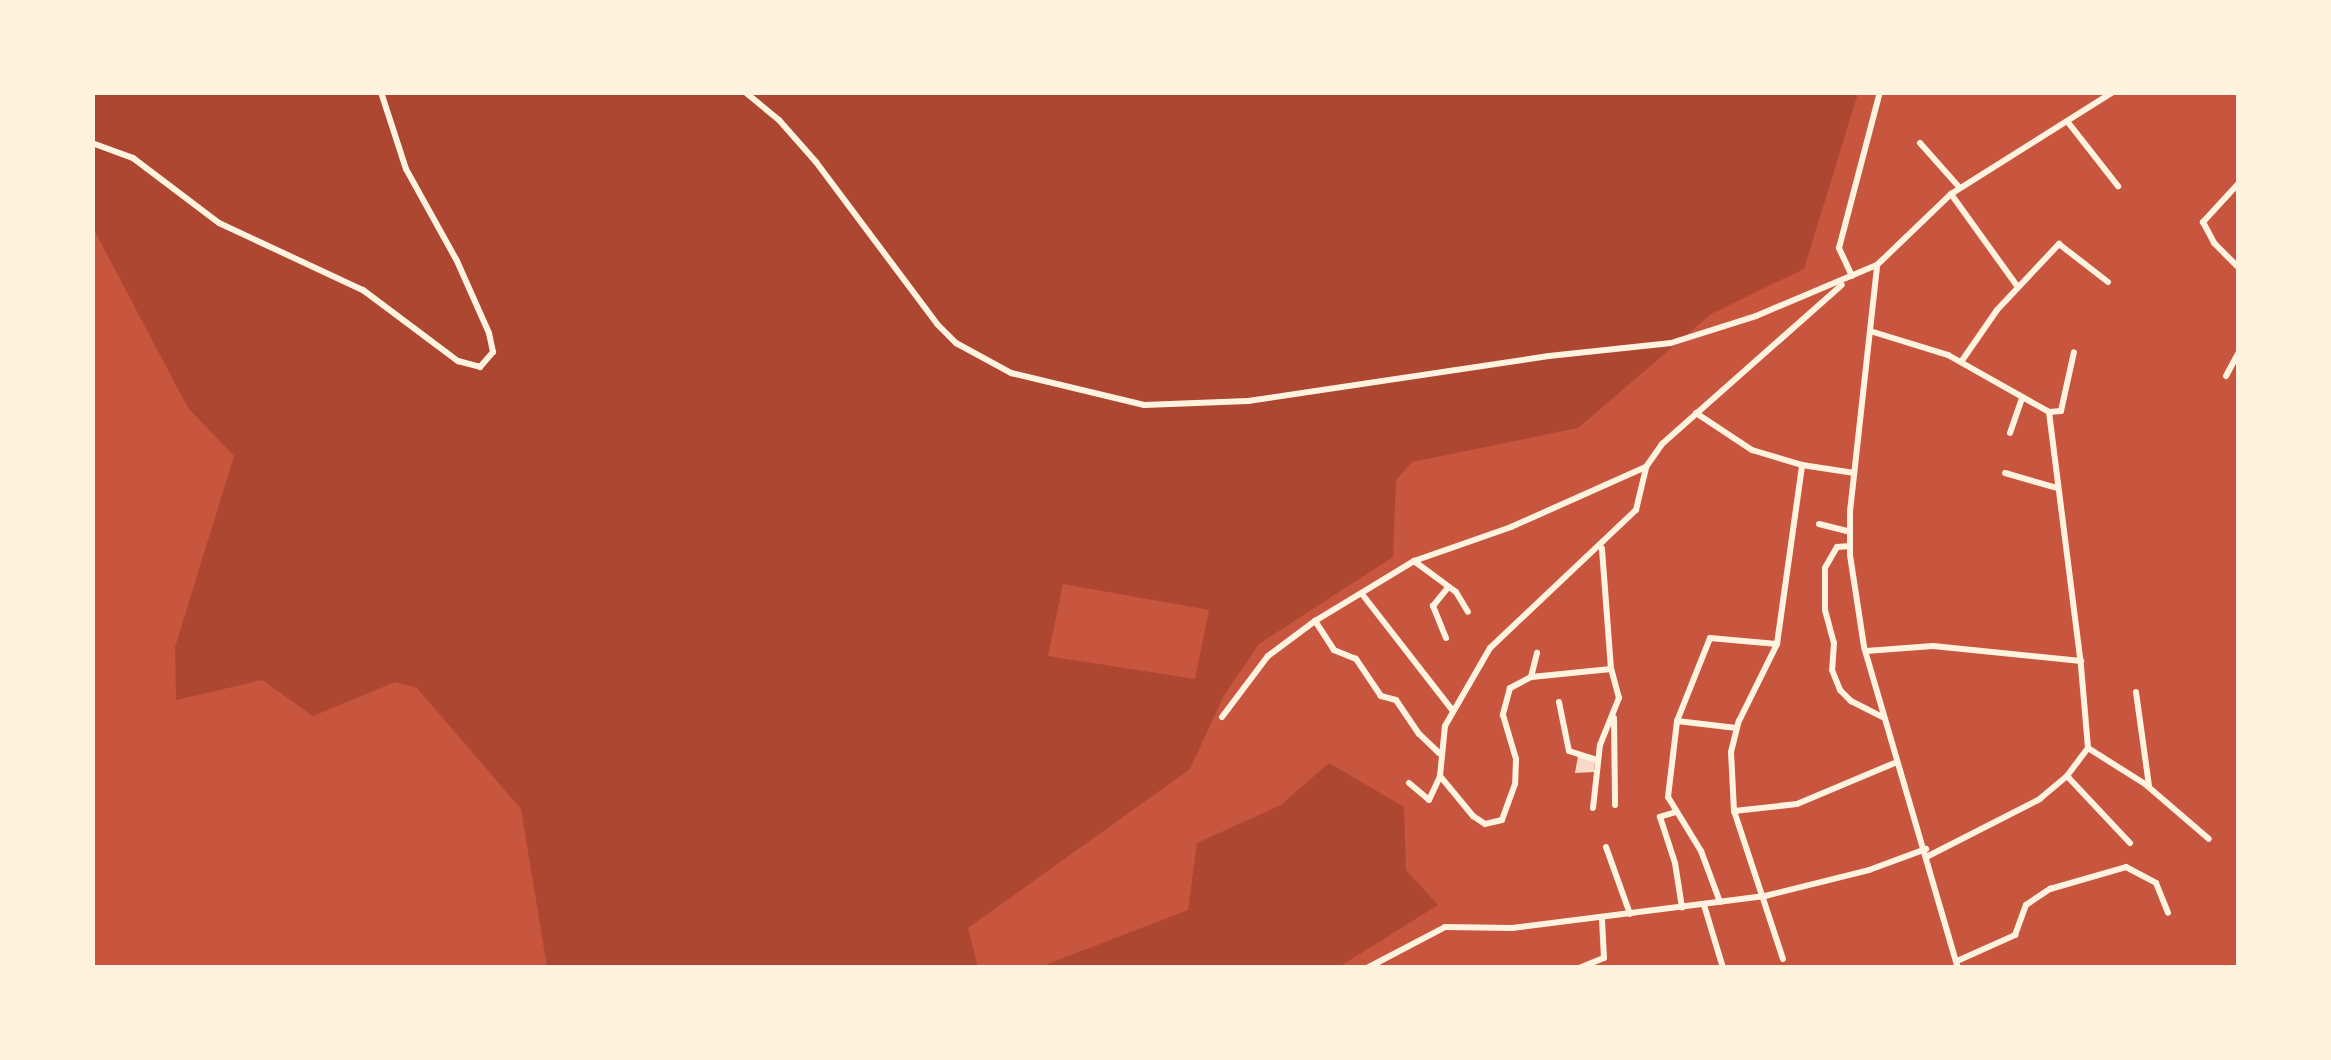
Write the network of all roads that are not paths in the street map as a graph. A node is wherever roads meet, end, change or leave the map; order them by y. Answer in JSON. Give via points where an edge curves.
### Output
{"nodes":[{"id":1,"x":381,"y":92,"type":"edge"},
{"id":2,"x":745,"y":92,"type":"edge"},
{"id":3,"x":1880,"y":92,"type":"edge"},
{"id":4,"x":2113,"y":92,"type":"edge"},
{"id":5,"x":2068,"y":121,"type":"junction"},
{"id":6,"x":92,"y":143,"type":"edge"},
{"id":7,"x":1920,"y":143,"type":"dead end"},
{"id":8,"x":2238,"y":184,"type":"edge"},
{"id":9,"x":2118,"y":186,"type":"dead end"},
{"id":10,"x":1960,"y":188,"type":"junction"},
{"id":11,"x":1951,"y":194,"type":"junction"},
{"id":12,"x":1877,"y":265,"type":"junction"},
{"id":13,"x":2238,"y":266,"type":"edge"},
{"id":14,"x":1849,"y":278,"type":"junction"},
{"id":15,"x":2108,"y":282,"type":"dead end"},
{"id":16,"x":2016,"y":286,"type":"junction"},
{"id":17,"x":1870,"y":331,"type":"junction"},
{"id":18,"x":2074,"y":352,"type":"dead end"},
{"id":19,"x":2238,"y":353,"type":"edge"},
{"id":20,"x":1961,"y":362,"type":"junction"},
{"id":21,"x":2226,"y":376,"type":"dead end"},
{"id":22,"x":2022,"y":398,"type":"junction"},
{"id":23,"x":2048,"y":412,"type":"junction"},
{"id":24,"x":1696,"y":413,"type":"junction"},
{"id":25,"x":2010,"y":433,"type":"dead end"},
{"id":26,"x":1802,"y":465,"type":"junction"},
{"id":27,"x":1646,"y":466,"type":"junction"},
{"id":28,"x":1854,"y":474,"type":"junction"},
{"id":29,"x":2006,"y":474,"type":"dead end"},
{"id":30,"x":2057,"y":488,"type":"junction"},
{"id":31,"x":1819,"y":524,"type":"dead end"},
{"id":32,"x":1850,"y":532,"type":"junction"},
{"id":33,"x":1602,"y":546,"type":"junction"},
{"id":34,"x":1850,"y":546,"type":"junction"},
{"id":35,"x":1414,"y":562,"type":"junction"},
{"id":36,"x":1447,"y":589,"type":"junction"},
{"id":37,"x":1362,"y":594,"type":"junction"},
{"id":38,"x":1468,"y":612,"type":"dead end"},
{"id":39,"x":1315,"y":620,"type":"junction"},
{"id":40,"x":1446,"y":638,"type":"dead end"},
{"id":41,"x":1777,"y":644,"type":"junction"},
{"id":42,"x":1866,"y":651,"type":"junction"},
{"id":43,"x":1536,"y":653,"type":"dead end"},
{"id":44,"x":2081,"y":661,"type":"junction"},
{"id":45,"x":1611,"y":669,"type":"junction"},
{"id":46,"x":1531,"y":677,"type":"junction"},
{"id":47,"x":2136,"y":692,"type":"dead end"},
{"id":48,"x":1560,"y":702,"type":"dead end"},
{"id":49,"x":1453,"y":711,"type":"junction"},
{"id":50,"x":1614,"y":712,"type":"junction"},
{"id":51,"x":1883,"y":717,"type":"junction"},
{"id":52,"x":1222,"y":718,"type":"dead end"},
{"id":53,"x":1676,"y":721,"type":"junction"},
{"id":54,"x":1736,"y":728,"type":"junction"},
{"id":55,"x":2088,"y":748,"type":"junction"},
{"id":56,"x":1440,"y":754,"type":"junction"},
{"id":57,"x":1597,"y":760,"type":"junction"},
{"id":58,"x":1897,"y":762,"type":"junction"},
{"id":59,"x":1440,"y":776,"type":"junction"},
{"id":60,"x":2066,"y":776,"type":"junction"},
{"id":61,"x":1409,"y":783,"type":"dead end"},
{"id":62,"x":2149,"y":787,"type":"junction"},
{"id":63,"x":1615,"y":805,"type":"dead end"},
{"id":64,"x":1593,"y":808,"type":"dead end"},
{"id":65,"x":1734,"y":811,"type":"junction"},
{"id":66,"x":1676,"y":812,"type":"junction"},
{"id":67,"x":2209,"y":839,"type":"dead end"},
{"id":68,"x":2130,"y":843,"type":"dead end"},
{"id":69,"x":1606,"y":847,"type":"dead end"},
{"id":70,"x":1927,"y":852,"type":"junction"},
{"id":71,"x":1765,"y":896,"type":"junction"},
{"id":72,"x":1720,"y":902,"type":"junction"},
{"id":73,"x":1704,"y":904,"type":"junction"},
{"id":74,"x":1682,"y":907,"type":"junction"},
{"id":75,"x":1630,"y":914,"type":"junction"},
{"id":76,"x":2168,"y":914,"type":"dead end"},
{"id":77,"x":1602,"y":919,"type":"junction"},
{"id":78,"x":1783,"y":959,"type":"dead end"},
{"id":79,"x":1957,"y":964,"type":"edge"},
{"id":80,"x":1368,"y":968,"type":"edge"},
{"id":81,"x":1579,"y":968,"type":"edge"},
{"id":82,"x":1723,"y":968,"type":"edge"}],
"edges":[{"from":1,"to":6,"type":"street","via":[[406,169],[489,333],[493,352],[480,368],[458,361],[362,290],[219,223],[132,158]]},
{"from":2,"to":14,"type":"street","via":[[816,162],[956,343],[1011,373],[1113,400],[1248,401],[1671,343]]},
{"from":3,"to":14,"type":"street","via":[[1840,248]]},
{"from":4,"to":5,"type":"street"},
{"from":5,"to":9,"type":"street"},
{"from":5,"to":10,"type":"street"},
{"from":7,"to":10,"type":"street"},
{"from":8,"to":13,"type":"street","via":[[2203,222]]},
{"from":10,"to":11,"type":"street"},
{"from":11,"to":12,"type":"street"},
{"from":11,"to":16,"type":"street"},
{"from":12,"to":14,"type":"street"},
{"from":12,"to":17,"type":"street"},
{"from":14,"to":24,"type":"street"},
{"from":15,"to":16,"type":"street","via":[[2059,244]]},
{"from":16,"to":20,"type":"street"},
{"from":17,"to":20,"type":"street"},
{"from":17,"to":28,"type":"street"},
{"from":18,"to":23,"type":"street","via":[[2061,412]]},
{"from":19,"to":21,"type":"street"},
{"from":20,"to":22,"type":"street"},
{"from":22,"to":23,"type":"street"},
{"from":22,"to":25,"type":"street"},
{"from":23,"to":30,"type":"street"},
{"from":24,"to":26,"type":"street","via":[[1752,450]]},
{"from":24,"to":27,"type":"street"},
{"from":26,"to":28,"type":"street"},
{"from":26,"to":41,"type":"street"},
{"from":27,"to":33,"type":"street","via":[[1642,500]]},
{"from":27,"to":35,"type":"street"},
{"from":28,"to":32,"type":"street"},
{"from":29,"to":30,"type":"street"},
{"from":30,"to":44,"type":"street"},
{"from":31,"to":32,"type":"street"},
{"from":32,"to":34,"type":"street"},
{"from":33,"to":45,"type":"street"},
{"from":33,"to":49,"type":"street","via":[[1490,648]]},
{"from":34,"to":42,"type":"street"},
{"from":34,"to":51,"type":"street","via":[[1837,547],[1825,568],[1832,670],[1840,690]]},
{"from":35,"to":36,"type":"street"},
{"from":35,"to":37,"type":"street"},
{"from":36,"to":38,"type":"street"},
{"from":36,"to":40,"type":"street","via":[[1433,606]]},
{"from":37,"to":39,"type":"street"},
{"from":37,"to":49,"type":"street"},
{"from":39,"to":52,"type":"street","via":[[1268,656]]},
{"from":39,"to":56,"type":"street","via":[[1334,650],[1356,659],[1381,696],[1396,700]]},
{"from":41,"to":53,"type":"street","via":[[1710,638]]},
{"from":41,"to":54,"type":"street"},
{"from":42,"to":44,"type":"street","via":[[1933,646]]},
{"from":42,"to":51,"type":"street"},
{"from":43,"to":46,"type":"street"},
{"from":44,"to":55,"type":"street"},
{"from":45,"to":46,"type":"street"},
{"from":45,"to":50,"type":"street","via":[[1619,698]]},
{"from":46,"to":59,"type":"street","via":[[1505,698],[1517,768],[1502,820],[1479,821]]},
{"from":47,"to":62,"type":"street"},
{"from":48,"to":57,"type":"street","via":[[1569,751]]},
{"from":49,"to":56,"type":"street"},
{"from":50,"to":57,"type":"street"},
{"from":50,"to":63,"type":"street"},
{"from":51,"to":58,"type":"street"},
{"from":53,"to":54,"type":"street"},
{"from":53,"to":66,"type":"street","via":[[1666,787]]},
{"from":54,"to":65,"type":"street"},
{"from":55,"to":60,"type":"street"},
{"from":55,"to":62,"type":"street"},
{"from":56,"to":59,"type":"street"},
{"from":57,"to":64,"type":"street"},
{"from":58,"to":65,"type":"street","via":[[1797,804]]},
{"from":58,"to":70,"type":"street"},
{"from":59,"to":61,"type":"street","via":[[1429,800]]},
{"from":60,"to":68,"type":"street"},
{"from":60,"to":70,"type":"street","via":[[2040,799]]},
{"from":62,"to":67,"type":"street"},
{"from":65,"to":71,"type":"street"},
{"from":66,"to":72,"type":"street"},
{"from":66,"to":74,"type":"street","via":[[1660,817]]},
{"from":69,"to":75,"type":"street"},
{"from":70,"to":71,"type":"street"},
{"from":70,"to":79,"type":"street"},
{"from":71,"to":72,"type":"street"},
{"from":71,"to":78,"type":"street"},
{"from":72,"to":73,"type":"street"},
{"from":73,"to":74,"type":"street"},
{"from":73,"to":82,"type":"street"},
{"from":74,"to":75,"type":"street"},
{"from":75,"to":77,"type":"street"},
{"from":76,"to":79,"type":"street","via":[[2156,882],[2126,867],[2050,889],[2026,906],[2016,935]]},
{"from":77,"to":80,"type":"street","via":[[1444,927]]},
{"from":77,"to":81,"type":"street","via":[[1604,958]]}]}
